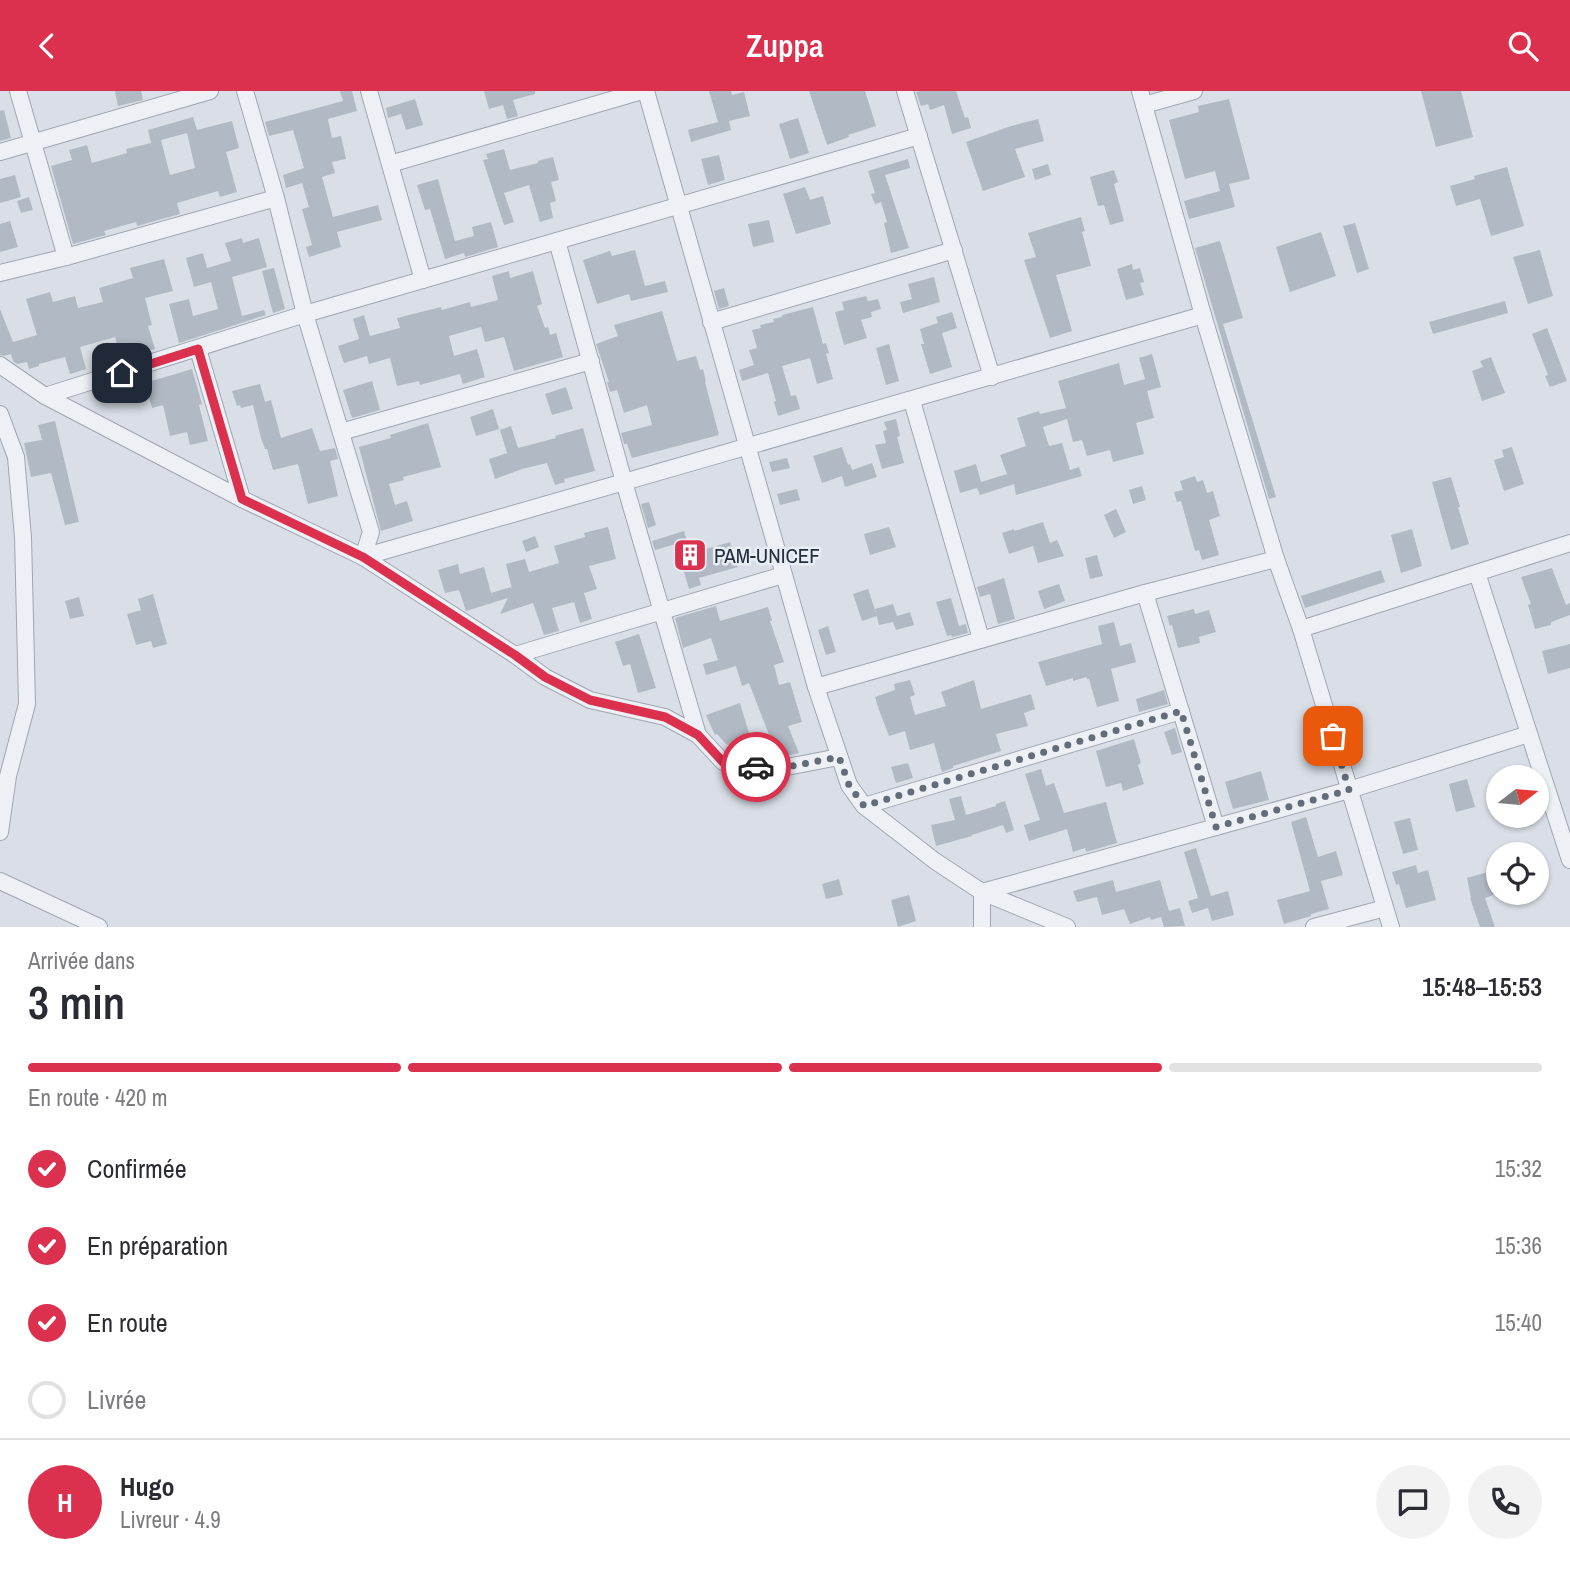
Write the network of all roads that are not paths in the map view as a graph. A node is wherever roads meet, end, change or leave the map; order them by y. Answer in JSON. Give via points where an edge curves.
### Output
{"nodes":[{"id":1,"x":18,"y":91,"type":"edge"},
{"id":2,"x":209,"y":91,"type":"edge"},
{"id":3,"x":245,"y":91,"type":"edge"},
{"id":4,"x":369,"y":91,"type":"edge"},
{"id":5,"x":644,"y":91,"type":"edge"},
{"id":6,"x":905,"y":91,"type":"edge"},
{"id":7,"x":1194,"y":91,"type":"edge"},
{"id":8,"x":1142,"y":98,"type":"edge"},
{"id":9,"x":919,"y":137,"type":"junction"},
{"id":10,"x":33,"y":142,"type":"junction"},
{"id":11,"x":0,"y":152,"type":"edge"},
{"id":12,"x":390,"y":165,"type":"junction"},
{"id":13,"x":276,"y":198,"type":"junction"},
{"id":14,"x":678,"y":206,"type":"junction"},
{"id":15,"x":557,"y":241,"type":"junction"},
{"id":16,"x":954,"y":250,"type":"junction"},
{"id":17,"x":66,"y":257,"type":"junction"},
{"id":18,"x":0,"y":273,"type":"edge"},
{"id":19,"x":423,"y":280,"type":"junction"},
{"id":20,"x":306,"y":314,"type":"junction"},
{"id":21,"x":1203,"y":315,"type":"junction"},
{"id":22,"x":711,"y":322,"type":"junction"},
{"id":23,"x":198,"y":349,"type":"junction"},
{"id":24,"x":591,"y":361,"type":"junction"},
{"id":25,"x":0,"y":365,"type":"edge"},
{"id":26,"x":992,"y":377,"type":"junction"},
{"id":27,"x":46,"y":396,"type":"junction"},
{"id":28,"x":912,"y":401,"type":"junction"},
{"id":29,"x":0,"y":414,"type":"edge"},
{"id":30,"x":341,"y":432,"type":"junction"},
{"id":31,"x":747,"y":447,"type":"junction"},
{"id":32,"x":624,"y":482,"type":"junction"},
{"id":33,"x":242,"y":499,"type":"junction"},
{"id":34,"x":1570,"y":544,"type":"edge"},
{"id":35,"x":363,"y":557,"type":"junction"},
{"id":36,"x":1276,"y":559,"type":"junction"},
{"id":37,"x":1477,"y":573,"type":"junction"},
{"id":38,"x":783,"y":575,"type":"junction"},
{"id":39,"x":1145,"y":593,"type":"junction"},
{"id":40,"x":661,"y":610,"type":"junction"},
{"id":41,"x":1301,"y":629,"type":"junction"},
{"id":42,"x":981,"y":639,"type":"junction"},
{"id":43,"x":515,"y":655,"type":"junction"},
{"id":44,"x":816,"y":687,"type":"junction"},
{"id":45,"x":1181,"y":711,"type":"junction"},
{"id":46,"x":1528,"y":734,"type":"junction"},
{"id":47,"x":698,"y":735,"type":"junction"},
{"id":48,"x":839,"y":757,"type":"junction"},
{"id":49,"x":1349,"y":790,"type":"junction"},
{"id":50,"x":864,"y":806,"type":"junction"},
{"id":51,"x":1216,"y":827,"type":"junction"},
{"id":52,"x":0,"y":832,"type":"edge"},
{"id":53,"x":1570,"y":860,"type":"edge"},
{"id":54,"x":0,"y":881,"type":"edge"},
{"id":55,"x":982,"y":892,"type":"junction"},
{"id":56,"x":1385,"y":908,"type":"junction"},
{"id":57,"x":99,"y":927,"type":"edge"},
{"id":58,"x":982,"y":927,"type":"edge"},
{"id":59,"x":1067,"y":927,"type":"edge"},
{"id":60,"x":1314,"y":927,"type":"edge"},
{"id":61,"x":1391,"y":927,"type":"edge"}],
"edges":[{"from":1,"to":10,"type":"street"},
{"from":2,"to":10,"type":"street"},
{"from":3,"to":13,"type":"street"},
{"from":4,"to":12,"type":"street"},
{"from":5,"to":12,"type":"street"},
{"from":5,"to":14,"type":"street"},
{"from":6,"to":9,"type":"street"},
{"from":7,"to":8,"type":"street"},
{"from":8,"to":21,"type":"street"},
{"from":9,"to":14,"type":"street"},
{"from":9,"to":16,"type":"street"},
{"from":10,"to":11,"type":"street"},
{"from":10,"to":17,"type":"street"},
{"from":12,"to":19,"type":"street"},
{"from":13,"to":17,"type":"street"},
{"from":13,"to":20,"type":"street"},
{"from":14,"to":15,"type":"street"},
{"from":14,"to":22,"type":"street"},
{"from":15,"to":19,"type":"street"},
{"from":15,"to":24,"type":"street"},
{"from":16,"to":22,"type":"street"},
{"from":16,"to":26,"type":"street"},
{"from":17,"to":18,"type":"street"},
{"from":19,"to":20,"type":"street"},
{"from":20,"to":23,"type":"street"},
{"from":20,"to":30,"type":"street"},
{"from":21,"to":26,"type":"street"},
{"from":21,"to":36,"type":"street"},
{"from":22,"to":31,"type":"street"},
{"from":23,"to":27,"type":"street"},
{"from":23,"to":33,"type":"street"},
{"from":24,"to":30,"type":"street"},
{"from":24,"to":32,"type":"street"},
{"from":25,"to":27,"type":"street"},
{"from":26,"to":28,"type":"street"},
{"from":27,"to":33,"type":"street"},
{"from":28,"to":31,"type":"street"},
{"from":28,"to":42,"type":"street"},
{"from":29,"to":52,"type":"street","via":[[16,457],[27,704],[8,776]]},
{"from":30,"to":35,"type":"street","via":[[371,532]]},
{"from":31,"to":32,"type":"street"},
{"from":31,"to":38,"type":"street"},
{"from":32,"to":35,"type":"street"},
{"from":32,"to":40,"type":"street"},
{"from":33,"to":35,"type":"street"},
{"from":34,"to":37,"type":"street"},
{"from":35,"to":43,"type":"street"},
{"from":36,"to":39,"type":"street"},
{"from":36,"to":41,"type":"street"},
{"from":37,"to":41,"type":"street"},
{"from":37,"to":46,"type":"street"},
{"from":38,"to":40,"type":"street"},
{"from":38,"to":44,"type":"street"},
{"from":39,"to":42,"type":"street"},
{"from":39,"to":45,"type":"street"},
{"from":40,"to":43,"type":"street"},
{"from":40,"to":47,"type":"street"},
{"from":41,"to":49,"type":"street"},
{"from":42,"to":44,"type":"street"},
{"from":43,"to":47,"type":"street","via":[[590,700],[665,717]]},
{"from":44,"to":48,"type":"street"},
{"from":45,"to":50,"type":"street"},
{"from":45,"to":51,"type":"street"},
{"from":46,"to":49,"type":"street"},
{"from":46,"to":53,"type":"street"},
{"from":47,"to":48,"type":"street","via":[[723,762],[771,770]]},
{"from":48,"to":50,"type":"street","via":[[849,785]]},
{"from":49,"to":51,"type":"street"},
{"from":49,"to":56,"type":"street"},
{"from":50,"to":55,"type":"street"},
{"from":51,"to":55,"type":"street"},
{"from":54,"to":57,"type":"street"},
{"from":55,"to":58,"type":"street"},
{"from":55,"to":59,"type":"street"},
{"from":56,"to":60,"type":"street"},
{"from":56,"to":61,"type":"street"}]}
